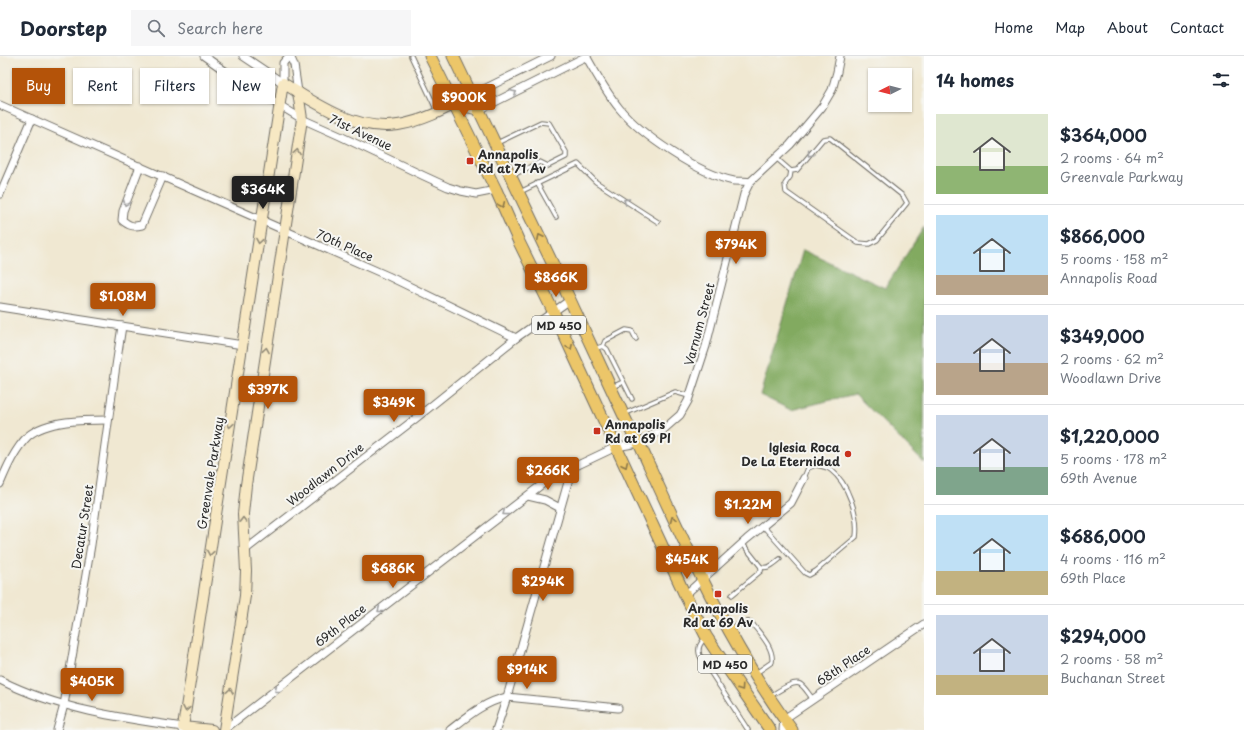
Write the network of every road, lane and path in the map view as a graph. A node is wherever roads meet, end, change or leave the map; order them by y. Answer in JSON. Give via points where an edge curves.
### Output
{"nodes":[{"id":1,"x":204,"y":56,"type":"edge"},
{"id":2,"x":243,"y":56,"type":"edge"},
{"id":3,"x":289,"y":56,"type":"edge"},
{"id":4,"x":411,"y":56,"type":"edge"},
{"id":5,"x":430,"y":56,"type":"edge"},
{"id":6,"x":453,"y":56,"type":"edge"},
{"id":7,"x":551,"y":56,"type":"edge"},
{"id":8,"x":586,"y":56,"type":"edge"},
{"id":9,"x":840,"y":56,"type":"edge"},
{"id":10,"x":283,"y":83,"type":"junction"},
{"id":11,"x":298,"y":92,"type":"junction"},
{"id":12,"x":472,"y":95,"type":"junction"},
{"id":13,"x":454,"y":104,"type":"junction"},
{"id":14,"x":0,"y":105,"type":"edge"},
{"id":15,"x":280,"y":106,"type":"junction"},
{"id":16,"x":479,"y":110,"type":"junction"},
{"id":17,"x":438,"y":112,"type":"junction"},
{"id":18,"x":32,"y":119,"type":"junction"},
{"id":19,"x":302,"y":119,"type":"junction"},
{"id":20,"x":495,"y":144,"type":"junction"},
{"id":21,"x":776,"y":158,"type":"junction"},
{"id":22,"x":140,"y":166,"type":"junction"},
{"id":23,"x":791,"y":171,"type":"junction"},
{"id":24,"x":163,"y":176,"type":"junction"},
{"id":25,"x":510,"y":176,"type":"junction"},
{"id":26,"x":750,"y":182,"type":"junction"},
{"id":27,"x":537,"y":183,"type":"junction"},
{"id":28,"x":496,"y":190,"type":"junction"},
{"id":29,"x":518,"y":193,"type":"junction"},
{"id":30,"x":0,"y":194,"type":"edge"},
{"id":31,"x":556,"y":217,"type":"dead end"},
{"id":32,"x":262,"y":220,"type":"junction"},
{"id":33,"x":658,"y":222,"type":"dead end"},
{"id":34,"x":285,"y":230,"type":"junction"},
{"id":35,"x":570,"y":300,"type":"junction"},
{"id":36,"x":0,"y":307,"type":"edge"},
{"id":37,"x":553,"y":311,"type":"junction"},
{"id":38,"x":122,"y":326,"type":"junction"},
{"id":39,"x":516,"y":338,"type":"junction"},
{"id":40,"x":636,"y":339,"type":"dead end"},
{"id":41,"x":243,"y":345,"type":"junction"},
{"id":42,"x":598,"y":347,"type":"junction"},
{"id":43,"x":623,"y":382,"type":"junction"},
{"id":44,"x":611,"y":388,"type":"junction"},
{"id":45,"x":689,"y":396,"type":"junction"},
{"id":46,"x":632,"y":399,"type":"dead end"},
{"id":47,"x":623,"y":414,"type":"junction"},
{"id":48,"x":108,"y":420,"type":"junction"},
{"id":49,"x":639,"y":443,"type":"junction"},
{"id":50,"x":616,"y":447,"type":"junction"},
{"id":51,"x":572,"y":468,"type":"junction"},
{"id":52,"x":804,"y":478,"type":"joint"},
{"id":53,"x":0,"y":484,"type":"edge"},
{"id":54,"x":528,"y":496,"type":"junction"},
{"id":55,"x":560,"y":508,"type":"junction"},
{"id":56,"x":763,"y":526,"type":"junction"},
{"id":57,"x":742,"y":543,"type":"junction"},
{"id":58,"x":245,"y":550,"type":"junction"},
{"id":59,"x":780,"y":559,"type":"dead end"},
{"id":60,"x":761,"y":567,"type":"junction"},
{"id":61,"x":702,"y":580,"type":"junction"},
{"id":62,"x":685,"y":595,"type":"junction"},
{"id":63,"x":732,"y":595,"type":"dead end"},
{"id":64,"x":924,"y":624,"type":"edge"},
{"id":65,"x":729,"y":630,"type":"junction"},
{"id":66,"x":706,"y":636,"type":"junction"},
{"id":67,"x":755,"y":673,"type":"junction"},
{"id":68,"x":0,"y":680,"type":"edge"},
{"id":69,"x":507,"y":697,"type":"junction"},
{"id":70,"x":770,"y":697,"type":"junction"},
{"id":71,"x":813,"y":699,"type":"junction"},
{"id":72,"x":64,"y":705,"type":"junction"},
{"id":73,"x":618,"y":708,"type":"dead end"},
{"id":74,"x":783,"y":724,"type":"edge"},
{"id":75,"x":182,"y":728,"type":"edge"},
{"id":76,"x":57,"y":730,"type":"edge"},
{"id":77,"x":212,"y":730,"type":"edge"},
{"id":78,"x":222,"y":730,"type":"edge"},
{"id":79,"x":450,"y":730,"type":"edge"},
{"id":80,"x":496,"y":730,"type":"edge"},
{"id":81,"x":748,"y":730,"type":"edge"},
{"id":82,"x":770,"y":730,"type":"edge"},
{"id":83,"x":792,"y":730,"type":"edge"}],
"edges":[{"from":1,"to":15,"type":"street","name":"71st Avenue"},
{"from":2,"to":10,"type":"street","name":"71st Avenue"},
{"from":3,"to":10,"type":"street","name":"Greenvale Parkway","via":[[283,63]]},
{"from":3,"to":11,"type":"street","name":"Greenvale Parkway","via":[[294,65]]},
{"from":4,"to":17,"type":"lane"},
{"from":5,"to":13,"type":"main road","number":"MD 450"},
{"from":6,"to":12,"type":"main road","number":"MD 450"},
{"from":7,"to":12,"type":"street","name":"71st Avenue"},
{"from":16,"to":8,"type":"street","one_way":true},
{"from":8,"to":26,"type":"street","via":[[620,109],[652,139],[713,173]]},
{"from":9,"to":21,"type":"street","name":"Varnum Street","via":[[832,90],[822,108]]},
{"from":10,"to":11,"type":"street","name":"71st Avenue"},
{"from":10,"to":15,"type":"street","name":"Greenvale Parkway"},
{"from":11,"to":17,"type":"street","name":"71st Avenue","via":[[322,108],[363,124],[398,125]]},
{"from":11,"to":19,"type":"street","name":"Greenvale Parkway"},
{"from":12,"to":13,"type":"street","name":"71st Avenue"},
{"from":12,"to":16,"type":"main road","number":"MD 450"},
{"from":13,"to":16,"type":"street"},
{"from":13,"to":17,"type":"street","name":"71st Avenue"},
{"from":13,"to":28,"type":"main road","number":"MD 450"},
{"from":14,"to":18,"type":"street","name":"70th Place"},
{"from":15,"to":19,"type":"street","name":"71st Avenue"},
{"from":15,"to":32,"type":"street","name":"Greenvale Parkway"},
{"from":16,"to":20,"type":"main road","number":"MD 450"},
{"from":18,"to":22,"type":"street","name":"70th Place"},
{"from":18,"to":30,"type":"street"},
{"from":19,"to":28,"type":"street","name":"71st Avenue","via":[[448,187],[476,194]]},
{"from":34,"to":19,"type":"street","name":"Greenvale Parkway","one_way":true},
{"from":20,"to":25,"type":"main road","number":"MD 450"},
{"from":20,"to":25,"type":"lane","via":[[541,122],[549,123],[566,152],[566,157],[548,166],[540,162]]},
{"from":21,"to":23,"type":"lane"},
{"from":21,"to":26,"type":"street","name":"Varnum Street"},
{"from":22,"to":24,"type":"street","name":"70th Place"},
{"from":22,"to":24,"type":"street","one_way":true,"via":[[123,211],[122,220],[128,225],[142,225]]},
{"from":23,"to":23,"type":"lane","one_way":true,"via":[[785,184],[786,192],[858,243],[869,244],[877,240],[907,203],[903,196],[830,138],[823,139],[797,170]]},
{"from":24,"to":32,"type":"street","name":"70th Place"},
{"from":25,"to":29,"type":"main road","number":"MD 450"},
{"from":26,"to":45,"type":"street","name":"Varnum Street","via":[[744,194],[706,346]]},
{"from":27,"to":29,"type":"lane"},
{"from":27,"to":31,"type":"lane"},
{"from":33,"to":27,"type":"lane","one_way":true,"via":[[596,182],[578,164]]},
{"from":28,"to":37,"type":"main road","number":"MD 450","one_way":true},
{"from":35,"to":29,"type":"main road","number":"MD 450","one_way":true},
{"from":32,"to":34,"type":"street","name":"70th Place"},
{"from":32,"to":41,"type":"street","name":"Greenvale Parkway","one_way":true},
{"from":34,"to":39,"type":"street","name":"70th Place"},
{"from":58,"to":34,"type":"street","name":"Greenvale Parkway","one_way":true,"via":[[243,514],[246,485]]},
{"from":35,"to":37,"type":"street","name":"Woodlawn Drive"},
{"from":35,"to":42,"type":"main road","number":"MD 450"},
{"from":36,"to":38,"type":"street"},
{"from":37,"to":39,"type":"street","name":"Woodlawn Drive"},
{"from":37,"to":50,"type":"main road","number":"MD 450","one_way":true},
{"from":38,"to":41,"type":"street"},
{"from":38,"to":48,"type":"street","name":"Decatur Street"},
{"from":39,"to":58,"type":"street","name":"Woodlawn Drive"},
{"from":40,"to":42,"type":"lane","via":[[632,332],[626,330]]},
{"from":41,"to":75,"type":"street","name":"Greenvale Parkway","one_way":true},
{"from":42,"to":43,"type":"lane","via":[[607,349]]},
{"from":42,"to":44,"type":"main road","number":"MD 450"},
{"from":43,"to":44,"type":"lane"},
{"from":43,"to":46,"type":"lane"},
{"from":44,"to":47,"type":"main road","number":"MD 450"},
{"from":45,"to":47,"type":"lane","via":[[675,392]]},
{"from":45,"to":49,"type":"street","name":"Varnum Street","via":[[680,415],[672,424]]},
{"from":47,"to":49,"type":"main road","number":"MD 450"},
{"from":48,"to":53,"type":"street","via":[[62,423],[40,429],[28,436],[8,464]]},
{"from":48,"to":72,"type":"street","name":"Decatur Street","via":[[91,545]]},
{"from":49,"to":50,"type":"street","name":"Varnum Street"},
{"from":61,"to":49,"type":"main road","number":"MD 450","one_way":true},
{"from":50,"to":51,"type":"street","name":"69th Place"},
{"from":50,"to":62,"type":"main road","number":"MD 450","one_way":true},
{"from":51,"to":54,"type":"street","name":"69th Place","via":[[549,480]]},
{"from":51,"to":55,"type":"street"},
{"from":52,"to":56,"type":"street","via":[[792,503]]},
{"from":52,"to":56,"type":"lane","via":[[808,468],[816,465],[830,469],[844,485],[856,520],[856,536],[809,575]]},
{"from":54,"to":55,"type":"street","via":[[545,500]]},
{"from":54,"to":78,"type":"street","name":"69th Place","one_way":true},
{"from":55,"to":69,"type":"street"},
{"from":56,"to":57,"type":"street"},
{"from":57,"to":60,"type":"lane"},
{"from":57,"to":61,"type":"street"},
{"from":78,"to":58,"type":"street","name":"Greenvale Parkway","one_way":true,"via":[[245,596]]},
{"from":59,"to":60,"type":"lane","via":[[771,566]]},
{"from":60,"to":63,"type":"lane","via":[[758,574]]},
{"from":61,"to":62,"type":"street"},
{"from":61,"to":65,"type":"main road","number":"MD 450"},
{"from":62,"to":66,"type":"main road","number":"MD 450"},
{"from":64,"to":71,"type":"street","name":"68th Place"},
{"from":65,"to":67,"type":"main road","number":"MD 450"},
{"from":65,"to":67,"type":"lane","via":[[744,621],[751,622],[770,649],[772,662]]},
{"from":66,"to":81,"type":"lane","via":[[698,646],[698,652]]},
{"from":66,"to":82,"type":"main road","number":"MD 450","one_way":true},
{"from":67,"to":70,"type":"main road","number":"MD 450"},
{"from":68,"to":72,"type":"street"},
{"from":69,"to":73,"type":"street"},
{"from":69,"to":79,"type":"street","via":[[485,704]]},
{"from":69,"to":80,"type":"street"},
{"from":70,"to":71,"type":"lane","via":[[795,683],[800,684]]},
{"from":70,"to":74,"type":"main road","number":"MD 450"},
{"from":71,"to":74,"type":"street","name":"68th Place"},
{"from":72,"to":75,"type":"street"},
{"from":72,"to":76,"type":"street","name":"Decatur Street"},
{"from":74,"to":83,"type":"main road","number":"MD 450"},
{"from":75,"to":77,"type":"street"}]}
